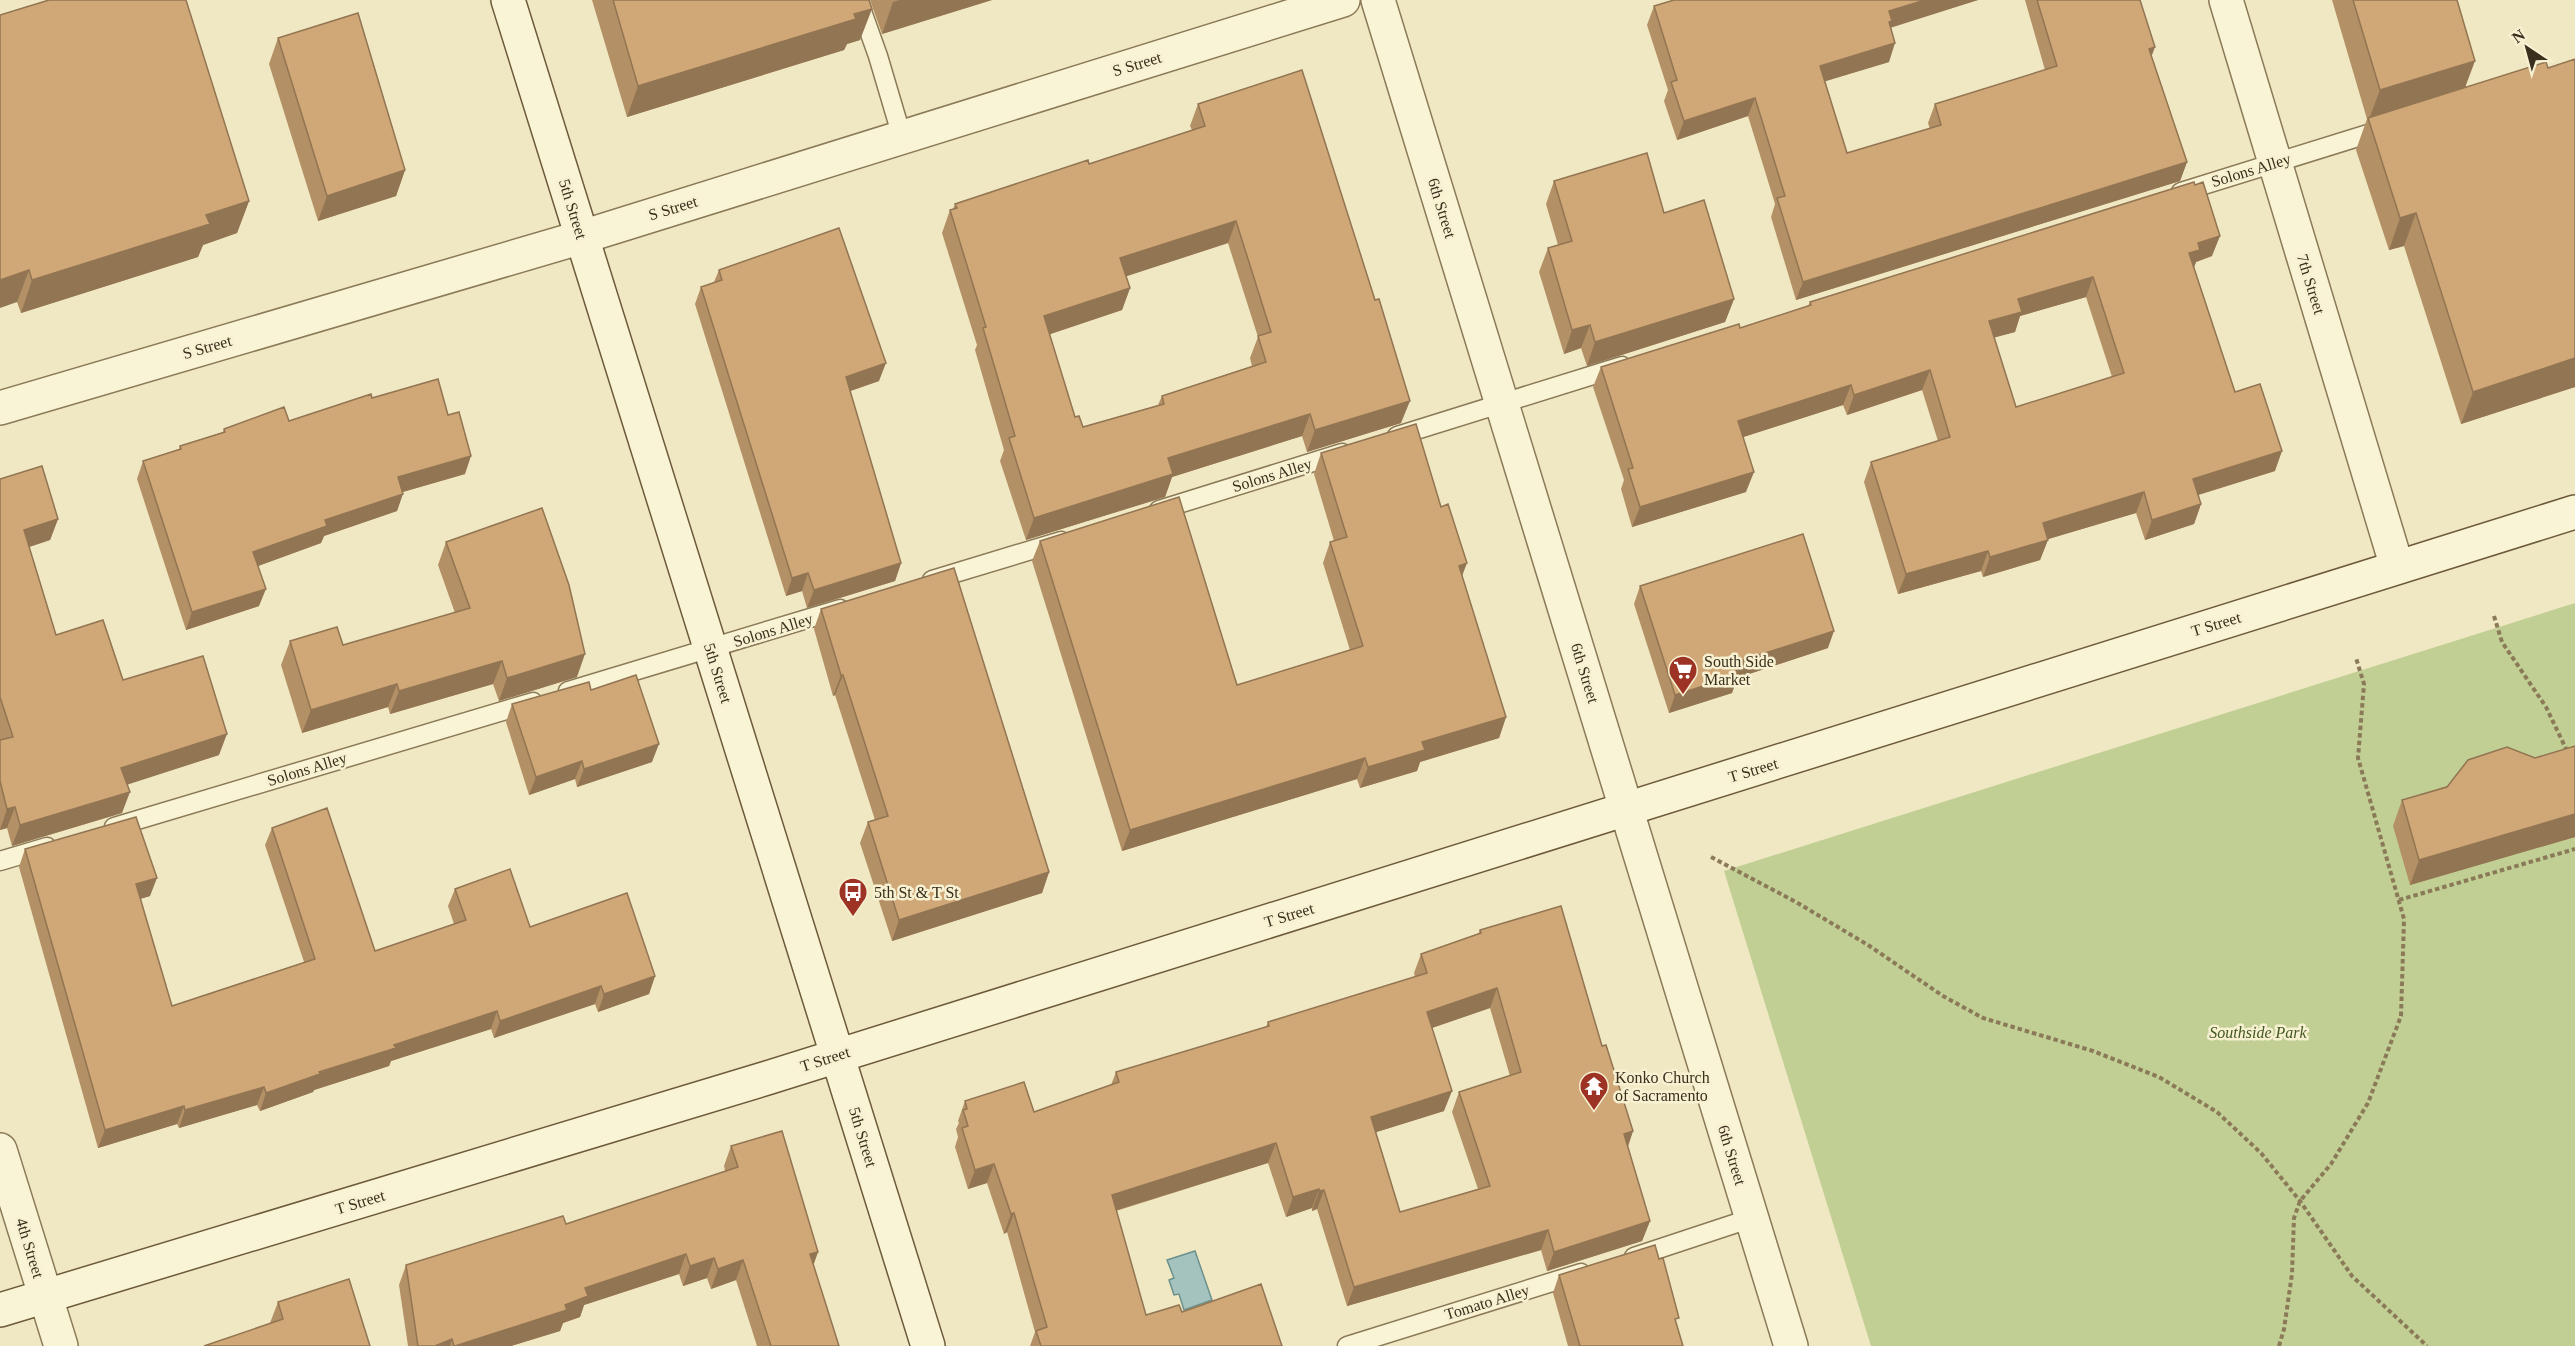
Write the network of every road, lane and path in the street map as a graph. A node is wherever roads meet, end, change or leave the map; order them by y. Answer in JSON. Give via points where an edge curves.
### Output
{"nodes":[{"id":1,"x":508,"y":0,"type":"edge"},
{"id":2,"x":858,"y":0,"type":"edge"},
{"id":3,"x":1343,"y":0,"type":"edge"},
{"id":4,"x":1378,"y":0,"type":"edge"},
{"id":5,"x":2226,"y":0,"type":"edge"},
{"id":6,"x":2404,"y":123,"type":"edge"},
{"id":7,"x":902,"y":137,"type":"junction"},
{"id":8,"x":2274,"y":163,"type":"junction"},
{"id":9,"x":2163,"y":198,"type":"edge"},
{"id":10,"x":582,"y":237,"type":"junction"},
{"id":11,"x":1644,"y":360,"type":"edge"},
{"id":12,"x":1502,"y":404,"type":"junction"},
{"id":13,"x":0,"y":408,"type":"edge"},
{"id":14,"x":1380,"y":442,"type":"edge"},
{"id":15,"x":1357,"y":449,"type":"edge"},
{"id":16,"x":2575,"y":512,"type":"edge"},
{"id":17,"x":1142,"y":515,"type":"edge"},
{"id":18,"x":1074,"y":536,"type":"edge"},
{"id":19,"x":2397,"y":567,"type":"junction"},
{"id":20,"x":915,"y":586,"type":"edge"},
{"id":21,"x":859,"y":603,"type":"edge"},
{"id":22,"x":2494,"y":616,"type":"dead end"},
{"id":23,"x":710,"y":649,"type":"junction"},
{"id":24,"x":2356,"y":658,"type":"dead end"},
{"id":25,"x":2570,"y":757,"type":"edge"},
{"id":26,"x":1628,"y":810,"type":"junction"},
{"id":27,"x":92,"y":834,"type":"edge"},
{"id":28,"x":69,"y":841,"type":"edge"},
{"id":29,"x":2575,"y":849,"type":"edge"},
{"id":30,"x":1711,"y":857,"type":"dead end"},
{"id":31,"x":0,"y":861,"type":"edge"},
{"id":32,"x":2399,"y":900,"type":"junction"},
{"id":33,"x":837,"y":1055,"type":"junction"},
{"id":34,"x":0,"y":1150,"type":"edge"},
{"id":35,"x":2300,"y":1201,"type":"junction"},
{"id":36,"x":1752,"y":1218,"type":"junction"},
{"id":37,"x":1622,"y":1260,"type":"edge"},
{"id":38,"x":1594,"y":1269,"type":"edge"},
{"id":39,"x":45,"y":1297,"type":"junction"},
{"id":40,"x":0,"y":1310,"type":"edge"},
{"id":41,"x":61,"y":1346,"type":"edge"},
{"id":42,"x":928,"y":1346,"type":"edge"},
{"id":43,"x":1347,"y":1346,"type":"edge"},
{"id":44,"x":1791,"y":1346,"type":"edge"},
{"id":45,"x":2279,"y":1346,"type":"edge"},
{"id":46,"x":2427,"y":1346,"type":"edge"}],
"edges":[{"from":1,"to":10,"type":"street","name":"5th Street"},
{"from":2,"to":7,"type":"lane"},
{"from":3,"to":7,"type":"street","name":"S Street"},
{"from":4,"to":12,"type":"street","name":"6th Street"},
{"from":5,"to":8,"type":"street","name":"7th Street"},
{"from":6,"to":8,"type":"lane","name":"Solons Alley"},
{"from":7,"to":10,"type":"street","name":"S Street"},
{"from":8,"to":9,"type":"lane","name":"Solons Alley"},
{"from":8,"to":19,"type":"street","name":"7th Street"},
{"from":10,"to":13,"type":"street","name":"S Street"},
{"from":10,"to":23,"type":"street","name":"5th Street"},
{"from":11,"to":12,"type":"lane"},
{"from":12,"to":14,"type":"lane"},
{"from":12,"to":26,"type":"street","name":"6th Street"},
{"from":15,"to":17,"type":"lane","name":"Solons Alley"},
{"from":16,"to":19,"type":"street","name":"T Street"},
{"from":18,"to":20,"type":"lane"},
{"from":19,"to":26,"type":"street","name":"T Street"},
{"from":21,"to":23,"type":"lane","name":"Solons Alley"},
{"from":22,"to":25,"type":"path","via":[[2502,642],[2546,707]]},
{"from":23,"to":27,"type":"lane","name":"Solons Alley"},
{"from":23,"to":33,"type":"street","name":"5th Street"},
{"from":24,"to":32,"type":"path","via":[[2364,684],[2358,758]]},
{"from":26,"to":33,"type":"street","name":"T Street"},
{"from":26,"to":36,"type":"street","name":"6th Street"},
{"from":28,"to":31,"type":"lane"},
{"from":29,"to":32,"type":"path"},
{"from":30,"to":35,"type":"path","via":[[1806,908],[1983,1018],[2093,1051],[2159,1077],[2217,1112],[2261,1153]]},
{"from":32,"to":35,"type":"path","via":[[2404,919],[2401,1016],[2368,1103],[2331,1164]]},
{"from":33,"to":39,"type":"street","name":"T Street"},
{"from":33,"to":42,"type":"street","name":"5th Street"},
{"from":34,"to":39,"type":"street","name":"4th Street"},
{"from":35,"to":45,"type":"path","via":[[2294,1218],[2292,1274]]},
{"from":35,"to":46,"type":"path","via":[[2352,1276]]},
{"from":36,"to":37,"type":"lane"},
{"from":36,"to":44,"type":"street","name":"6th Street"},
{"from":38,"to":43,"type":"lane","name":"Tomato Alley"},
{"from":39,"to":40,"type":"street","name":"T Street"},
{"from":39,"to":41,"type":"street","name":"4th Street"}]}
